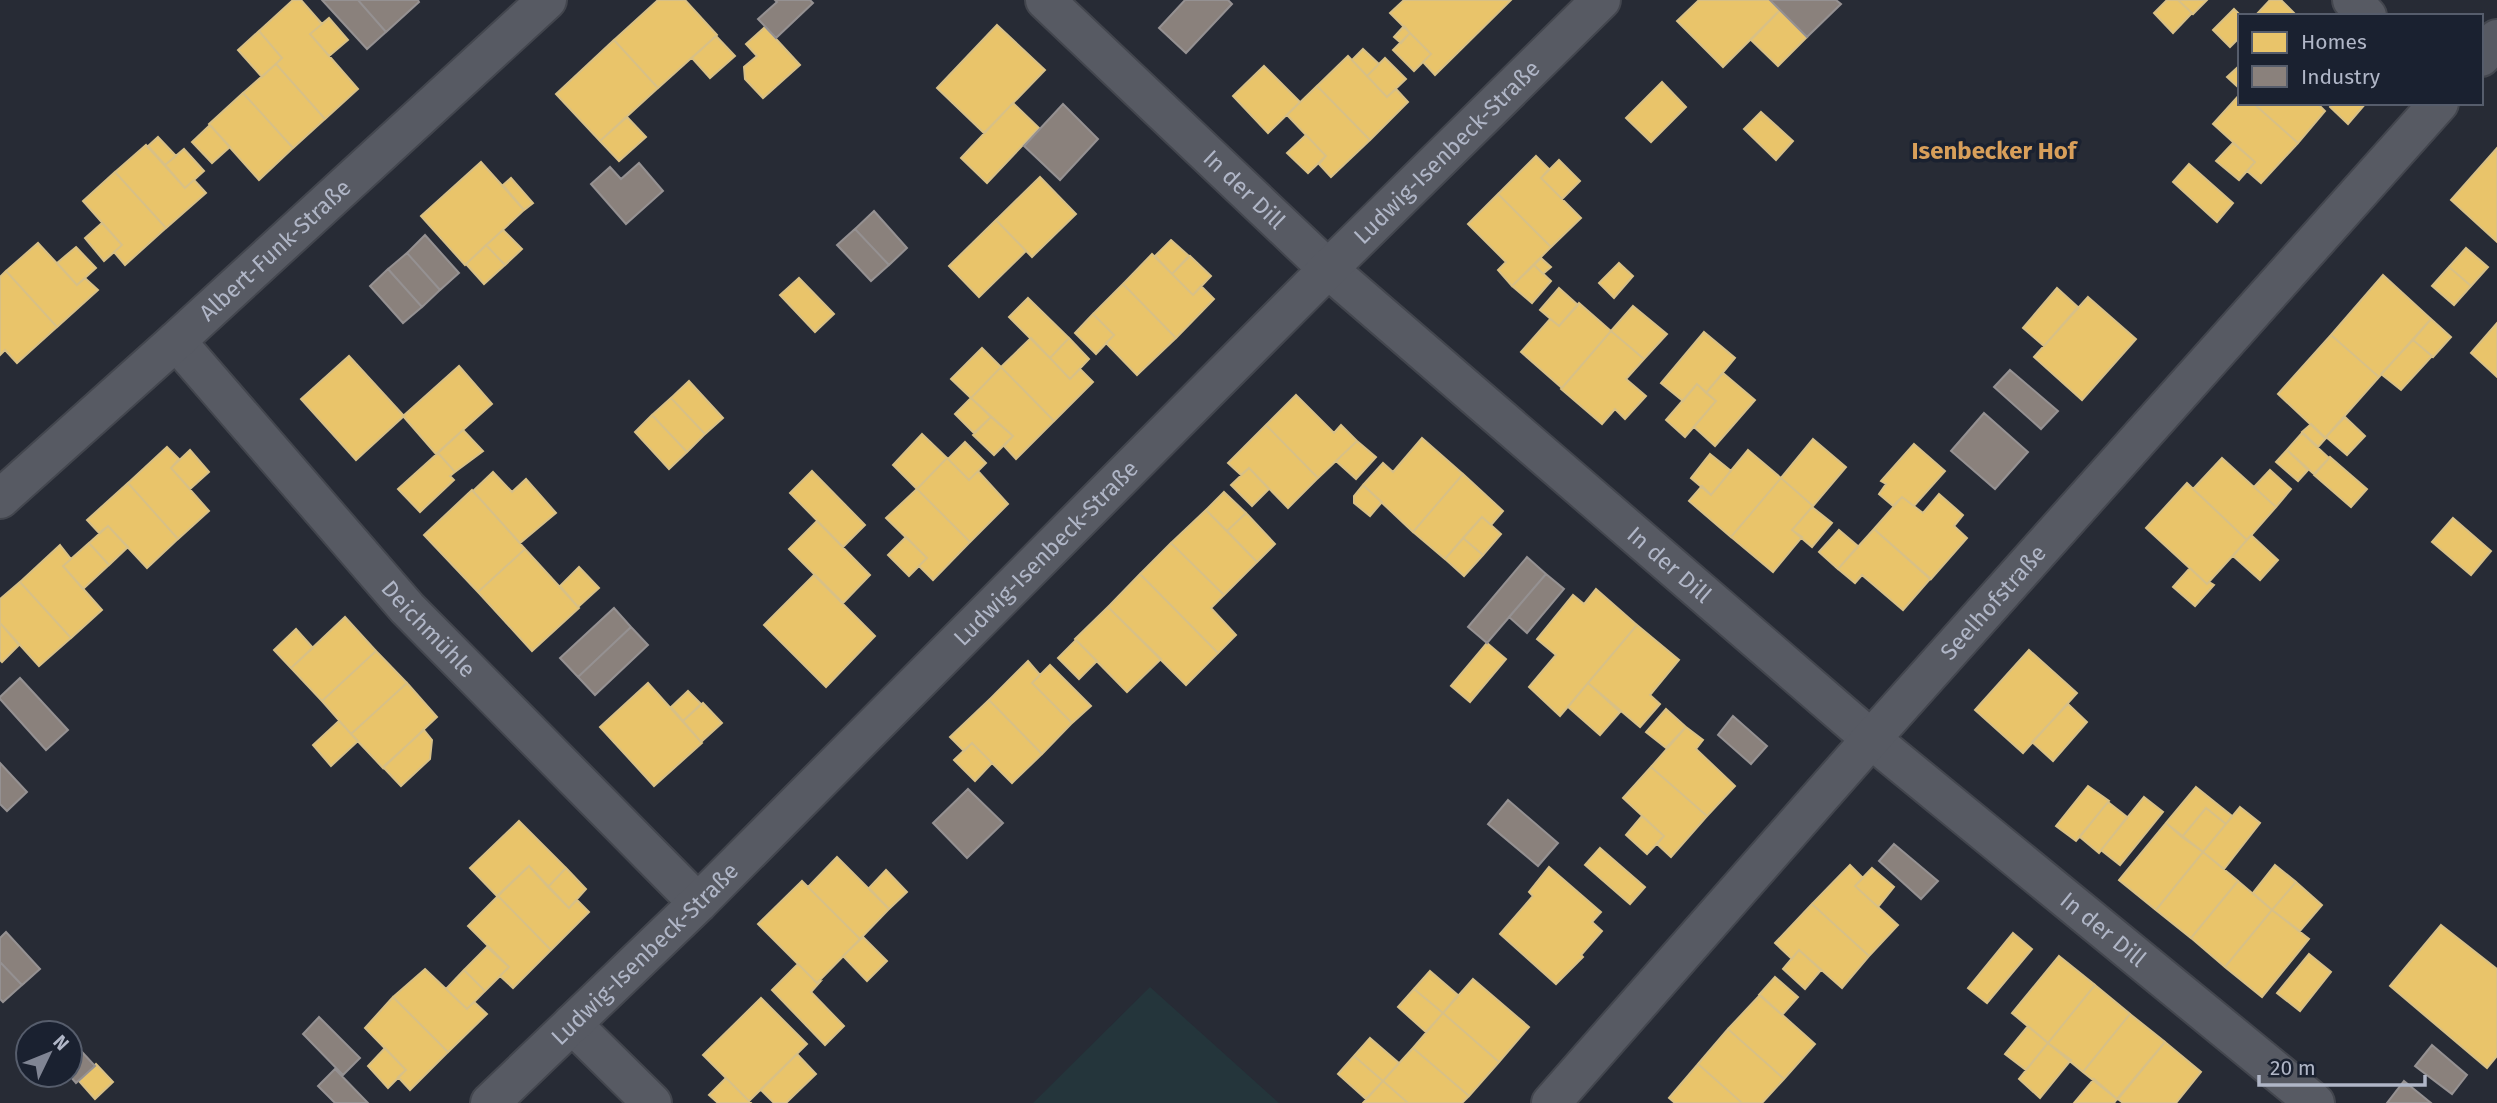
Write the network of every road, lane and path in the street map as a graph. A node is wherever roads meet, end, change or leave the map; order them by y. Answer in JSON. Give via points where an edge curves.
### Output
{"nodes":[{"id":1,"x":547,"y":0,"type":"edge"},
{"id":2,"x":1045,"y":0,"type":"edge"},
{"id":3,"x":1601,"y":0,"type":"edge"},
{"id":4,"x":2352,"y":0,"type":"edge"},
{"id":5,"x":2365,"y":14,"type":"edge"},
{"id":6,"x":2497,"y":39,"type":"edge"},
{"id":7,"x":2483,"y":55,"type":"edge"},
{"id":8,"x":2437,"y":105,"type":"edge"},
{"id":9,"x":1328,"y":269,"type":"junction"},
{"id":10,"x":176,"y":341,"type":"junction"},
{"id":11,"x":0,"y":499,"type":"edge"},
{"id":12,"x":1871,"y":739,"type":"junction"},
{"id":13,"x":698,"y":903,"type":"junction"},
{"id":14,"x":572,"y":1024,"type":"junction"},
{"id":15,"x":490,"y":1103,"type":"edge"},
{"id":16,"x":652,"y":1103,"type":"edge"},
{"id":17,"x":1551,"y":1103,"type":"edge"},
{"id":18,"x":2315,"y":1103,"type":"edge"}],
"edges":[{"from":1,"to":10,"type":"street","name":"Albert-Funk-Straße"},
{"from":2,"to":9,"type":"street","name":"In der Dill"},
{"from":3,"to":9,"type":"street","name":"Ludwig-Isenbeck-Straße"},
{"from":4,"to":5,"type":"street"},
{"from":6,"to":7,"type":"street"},
{"from":8,"to":12,"type":"street","name":"Seelhofstraße"},
{"from":9,"to":12,"type":"street","name":"In der Dill"},
{"from":9,"to":13,"type":"street","name":"Ludwig-Isenbeck-Straße"},
{"from":10,"to":11,"type":"street","name":"Albert-Funk-Straße"},
{"from":10,"to":13,"type":"street","name":"Deichmühle","via":[[407,608]]},
{"from":12,"to":17,"type":"street","name":"Seelhofstraße"},
{"from":12,"to":18,"type":"street","name":"In der Dill"},
{"from":13,"to":14,"type":"street","name":"Ludwig-Isenbeck-Straße"},
{"from":14,"to":15,"type":"street","name":"Ludwig-Isenbeck-Straße"},
{"from":14,"to":16,"type":"street"}]}
